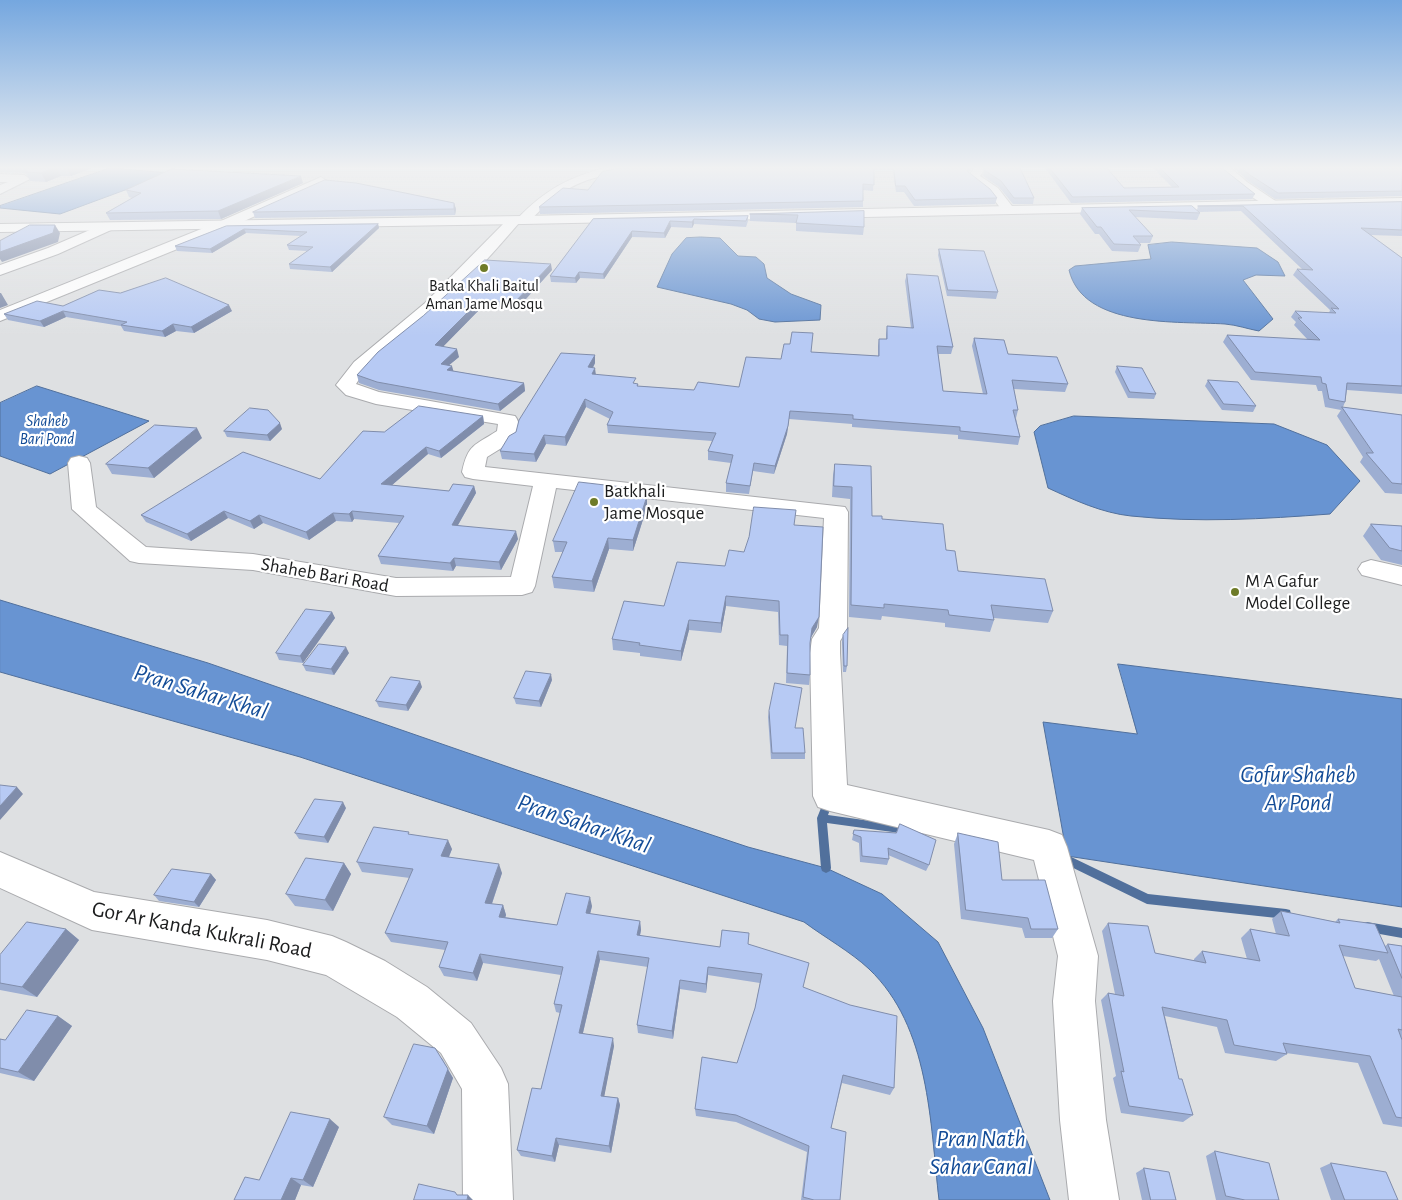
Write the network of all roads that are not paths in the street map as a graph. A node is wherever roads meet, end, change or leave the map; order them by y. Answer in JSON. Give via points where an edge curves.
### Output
{"nodes":[{"id":1,"x":281,"y":224,"type":"edge"},
{"id":2,"x":515,"y":224,"type":"edge"},
{"id":3,"x":222,"y":225,"type":"junction"},
{"id":4,"x":106,"y":227,"type":"junction"},
{"id":5,"x":0,"y":228,"type":"edge"},
{"id":6,"x":0,"y":270,"type":"edge"},
{"id":7,"x":0,"y":316,"type":"edge"},
{"id":8,"x":79,"y":462,"type":"dead end"},
{"id":9,"x":546,"y":481,"type":"junction"},
{"id":10,"x":1371,"y":569,"type":"dead end"},
{"id":11,"x":1402,"y":576,"type":"edge"},
{"id":12,"x":0,"y":869,"type":"edge"},
{"id":13,"x":488,"y":1200,"type":"edge"},
{"id":14,"x":1094,"y":1200,"type":"edge"}],
"edges":[{"from":1,"to":3,"type":"street"},
{"from":2,"to":9,"type":"street","via":[[418,317],[354,371],[346,385],[353,391],[376,398],[508,420],[508,434],[477,454],[473,472]]},
{"from":3,"to":4,"type":"street"},
{"from":3,"to":7,"type":"street"},
{"from":4,"to":5,"type":"street"},
{"from":4,"to":6,"type":"street"},
{"from":8,"to":9,"type":"street","name":"Shaheb Bari Road","via":[[84,509],[139,555],[253,562],[396,587],[522,586]]},
{"from":9,"to":14,"type":"street","via":[[836,512],[833,630],[826,639],[825,653],[830,796],[1049,846],[1078,956],[1074,1001],[1083,1120]]},
{"from":10,"to":11,"type":"street"},
{"from":12,"to":13,"type":"street","name":"Gor Ar Kanda Kukrali Road","via":[[92,911],[267,940],[332,956],[412,1002],[456,1038],[485,1084]]}]}
